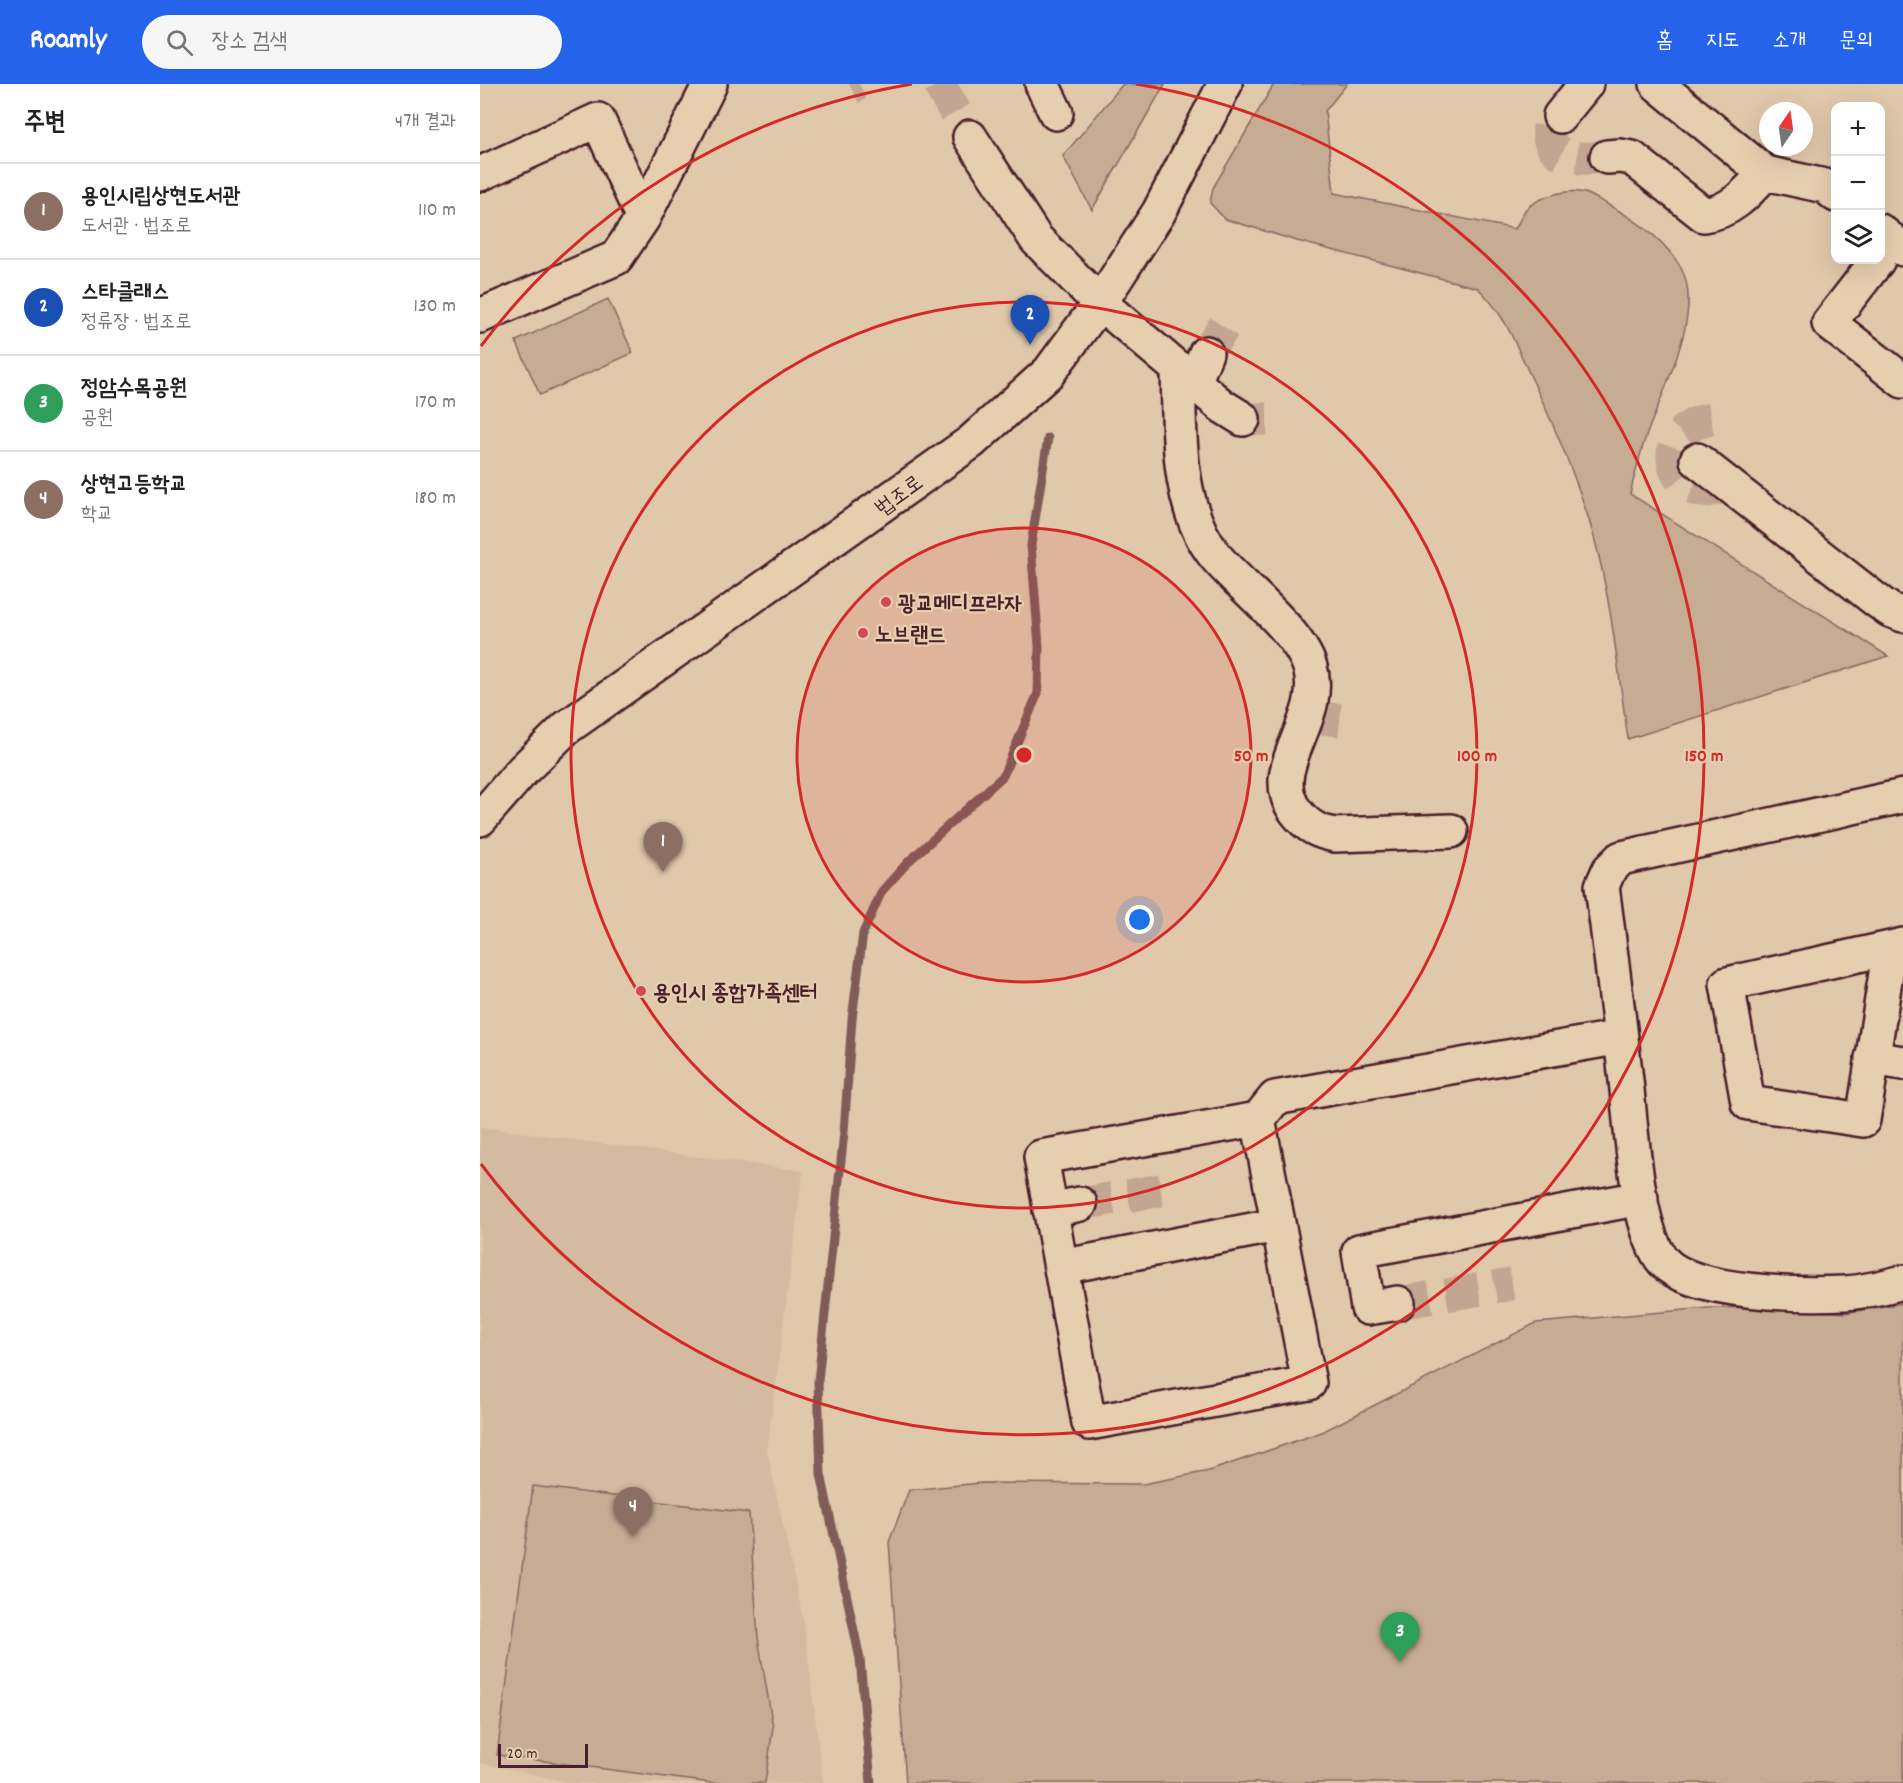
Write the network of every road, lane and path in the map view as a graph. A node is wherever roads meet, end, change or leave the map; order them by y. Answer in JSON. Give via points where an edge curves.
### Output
{"nodes":[{"id":1,"x":710,"y":84,"type":"edge"},
{"id":2,"x":1042,"y":84,"type":"edge"},
{"id":3,"x":1225,"y":84,"type":"edge"},
{"id":4,"x":1586,"y":84,"type":"edge"},
{"id":5,"x":1657,"y":84,"type":"edge"},
{"id":6,"x":1056,"y":113,"type":"dead end"},
{"id":7,"x":1560,"y":116,"type":"dead end"},
{"id":8,"x":970,"y":137,"type":"tunnel mouth"},
{"id":9,"x":1607,"y":157,"type":"tunnel mouth"},
{"id":10,"x":1765,"y":172,"type":"junction"},
{"id":11,"x":480,"y":174,"type":"edge"},
{"id":12,"x":1831,"y":191,"type":"edge"},
{"id":13,"x":643,"y":218,"type":"junction"},
{"id":14,"x":1887,"y":247,"type":"edge"},
{"id":15,"x":1100,"y":303,"type":"junction"},
{"id":16,"x":480,"y":316,"type":"edge"},
{"id":17,"x":1206,"y":353,"type":"tunnel mouth"},
{"id":18,"x":1186,"y":375,"type":"junction"},
{"id":19,"x":1903,"y":381,"type":"edge"},
{"id":20,"x":1243,"y":418,"type":"tunnel mouth"},
{"id":21,"x":1696,"y":460,"type":"dead end"},
{"id":22,"x":1903,"y":615,"type":"edge"},
{"id":23,"x":1903,"y":796,"type":"edge"},
{"id":24,"x":480,"y":819,"type":"edge"},
{"id":25,"x":1451,"y":831,"type":"dead end"},
{"id":26,"x":1896,"y":946,"type":"edge"},
{"id":27,"x":1893,"y":988,"type":"edge"},
{"id":28,"x":1621,"y":1037,"type":"junction"},
{"id":29,"x":1888,"y":1060,"type":"edge"},
{"id":30,"x":1258,"y":1119,"type":"junction"},
{"id":31,"x":1641,"y":1198,"type":"junction"},
{"id":32,"x":1278,"y":1225,"type":"junction"},
{"id":33,"x":1061,"y":1267,"type":"junction"},
{"id":34,"x":1903,"y":1282,"type":"edge"},
{"id":35,"x":1398,"y":1303,"type":"tunnel mouth"}],
"edges":[{"from":1,"to":13,"type":"street"},
{"from":2,"to":6,"type":"street"},
{"from":3,"to":15,"type":"street","name":"법조로","via":[[1159,212]]},
{"from":4,"to":7,"type":"street"},
{"from":5,"to":10,"type":"street"},
{"from":8,"to":15,"type":"street","via":[[1036,239]]},
{"from":9,"to":10,"type":"street","via":[[1632,158],[1704,215],[1733,205]]},
{"from":10,"to":12,"type":"street","via":[[1825,186]]},
{"from":11,"to":13,"type":"street","via":[[598,120]]},
{"from":13,"to":16,"type":"street","via":[[616,258]]},
{"from":14,"to":19,"type":"street","via":[[1829,323]]},
{"from":15,"to":18,"type":"street"},
{"from":15,"to":24,"type":"street","name":"법조로","via":[[1049,372],[971,442],[566,728]]},
{"from":17,"to":18,"type":"street"},
{"from":18,"to":20,"type":"street","via":[[1222,406]]},
{"from":18,"to":25,"type":"street","via":[[1181,453],[1198,528],[1215,556],[1298,643],[1310,668],[1314,718],[1287,767],[1285,790],[1293,808],[1305,823],[1335,835]]},
{"from":21,"to":22,"type":"street","via":[[1876,600]]},
{"from":23,"to":28,"type":"street","via":[[1621,858],[1609,870],[1602,886]]},
{"from":26,"to":27,"type":"street"},
{"from":26,"to":29,"type":"street","via":[[1727,984],[1748,1103],[1863,1120]]},
{"from":27,"to":29,"type":"street"},
{"from":28,"to":30,"type":"street","via":[[1275,1098]]},
{"from":28,"to":31,"type":"street"},
{"from":30,"to":32,"type":"street"},
{"from":30,"to":33,"type":"street","via":[[1041,1157],[1065,1207]]},
{"from":31,"to":34,"type":"street","via":[[1655,1249],[1665,1263],[1699,1282],[1786,1293],[1846,1293]]},
{"from":31,"to":35,"type":"street","via":[[1359,1251],[1368,1308]]},
{"from":32,"to":33,"type":"street"},
{"from":32,"to":33,"type":"street","via":[[1309,1383],[1089,1423]]}]}
